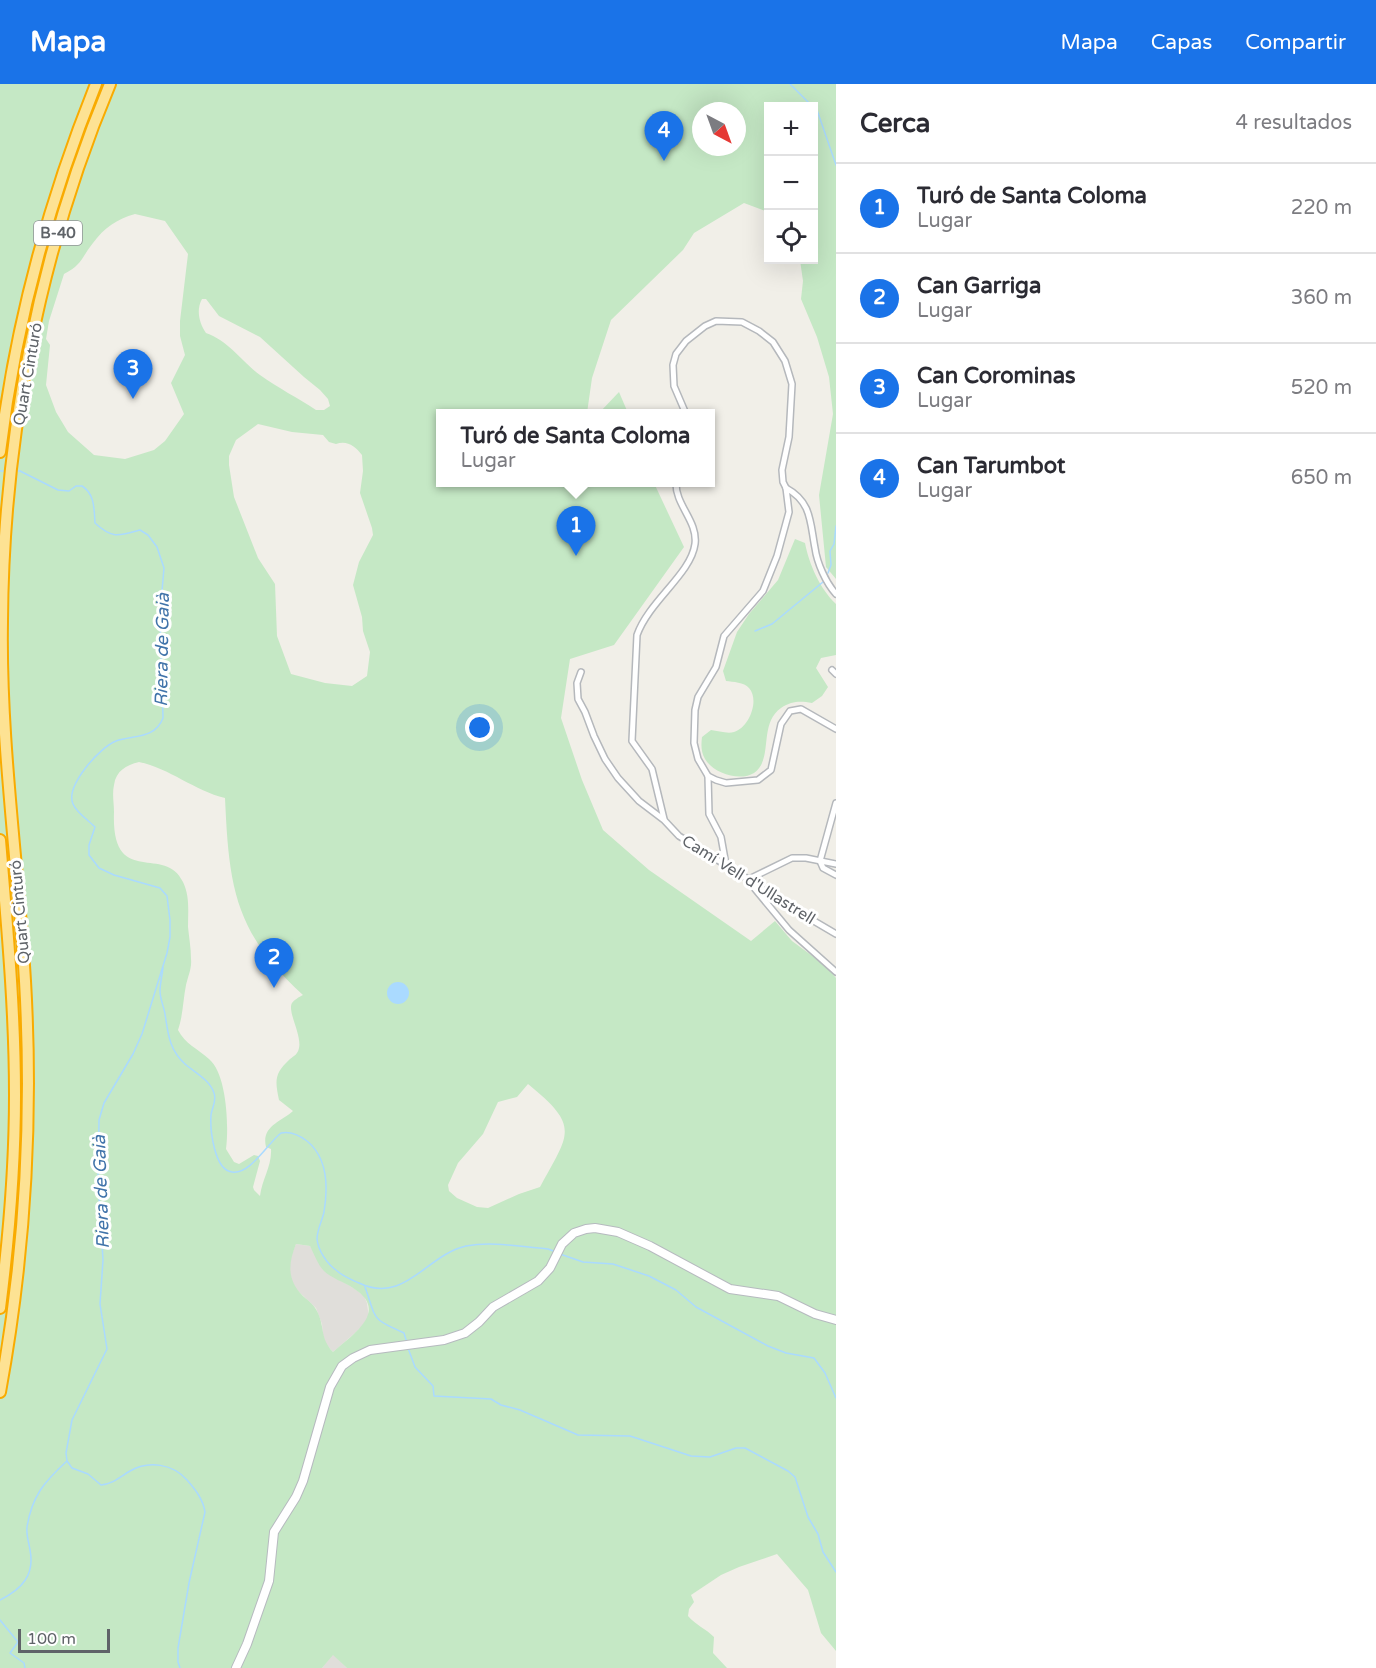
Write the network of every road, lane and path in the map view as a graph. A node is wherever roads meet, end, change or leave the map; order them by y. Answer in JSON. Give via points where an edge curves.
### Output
{"nodes":[{"id":1,"x":96,"y":84,"type":"edge"},
{"id":2,"x":110,"y":84,"type":"edge"},
{"id":3,"x":684,"y":409,"type":"edge"},
{"id":4,"x":0,"y":452,"type":"edge"},
{"id":5,"x":677,"y":487,"type":"edge"},
{"id":6,"x":786,"y":488,"type":"junction"},
{"id":7,"x":802,"y":500,"type":"junction"},
{"id":8,"x":789,"y":509,"type":"junction"},
{"id":9,"x":836,"y":594,"type":"edge"},
{"id":10,"x":581,"y":672,"type":"dead end"},
{"id":11,"x":836,"y":729,"type":"edge"},
{"id":12,"x":708,"y":776,"type":"junction"},
{"id":13,"x":836,"y":803,"type":"edge"},
{"id":14,"x":664,"y":820,"type":"junction"},
{"id":15,"x":0,"y":840,"type":"edge"},
{"id":16,"x":820,"y":861,"type":"junction"},
{"id":17,"x":836,"y":864,"type":"edge"},
{"id":18,"x":726,"y":865,"type":"junction"},
{"id":19,"x":836,"y":874,"type":"edge"},
{"id":20,"x":747,"y":880,"type":"junction"},
{"id":21,"x":836,"y":934,"type":"edge"},
{"id":22,"x":836,"y":972,"type":"edge"},
{"id":23,"x":0,"y":1308,"type":"edge"},
{"id":24,"x":836,"y":1320,"type":"edge"},
{"id":25,"x":0,"y":1392,"type":"edge"},
{"id":26,"x":236,"y":1668,"type":"edge"}],
"edges":[{"from":1,"to":4,"type":"highway","name":"Quart Cinturó","number":"B-40","via":[[48,221],[23,321]]},
{"from":2,"to":25,"type":"highway","name":"Quart Cinturó","number":"B-40","via":[[61,223],[41,301],[23,387],[3,560],[3,697],[28,1045],[23,1211]]},
{"from":3,"to":6,"type":"street","via":[[672,376],[676,354],[686,341],[716,321],[742,322],[759,331],[773,342],[785,361],[792,384],[789,437],[782,470]]},
{"from":5,"to":14,"type":"street","via":[[695,530],[695,543],[692,556],[642,621],[637,635],[632,741],[652,769]]},
{"from":6,"to":7,"type":"street"},
{"from":6,"to":8,"type":"street"},
{"from":7,"to":8,"type":"street"},
{"from":7,"to":9,"type":"street","via":[[810,515],[821,569]]},
{"from":8,"to":12,"type":"street","via":[[763,591],[724,636],[716,667],[698,697],[694,743]]},
{"from":10,"to":14,"type":"street","name":"Camí Vell d'Ullastrell","via":[[578,699],[605,759],[639,801]]},
{"from":11,"to":12,"type":"street","via":[[801,709],[790,711],[781,724],[771,770],[758,780],[726,783]]},
{"from":12,"to":18,"type":"street","via":[[709,814],[721,837]]},
{"from":13,"to":16,"type":"street"},
{"from":14,"to":18,"type":"street","name":"Camí Vell d'Ullastrell","via":[[679,836]]},
{"from":15,"to":23,"type":"highway","name":"Quart Cinturó","via":[[14,1050],[10,1207]]},
{"from":16,"to":17,"type":"street"},
{"from":16,"to":19,"type":"street","via":[[823,868]]},
{"from":16,"to":20,"type":"street","via":[[792,858]]},
{"from":18,"to":20,"type":"street","name":"Camí Vell d'Ullastrell"},
{"from":20,"to":21,"type":"street","name":"Camí Vell d'Ullastrell"},
{"from":20,"to":22,"type":"street","via":[[789,930]]},
{"from":24,"to":26,"type":"street","via":[[772,1294],[730,1289],[650,1246],[618,1232],[595,1228],[568,1238],[538,1281],[493,1307],[465,1333],[444,1340],[370,1350],[353,1358],[342,1366],[330,1387],[298,1491],[274,1532],[269,1581]]}]}
